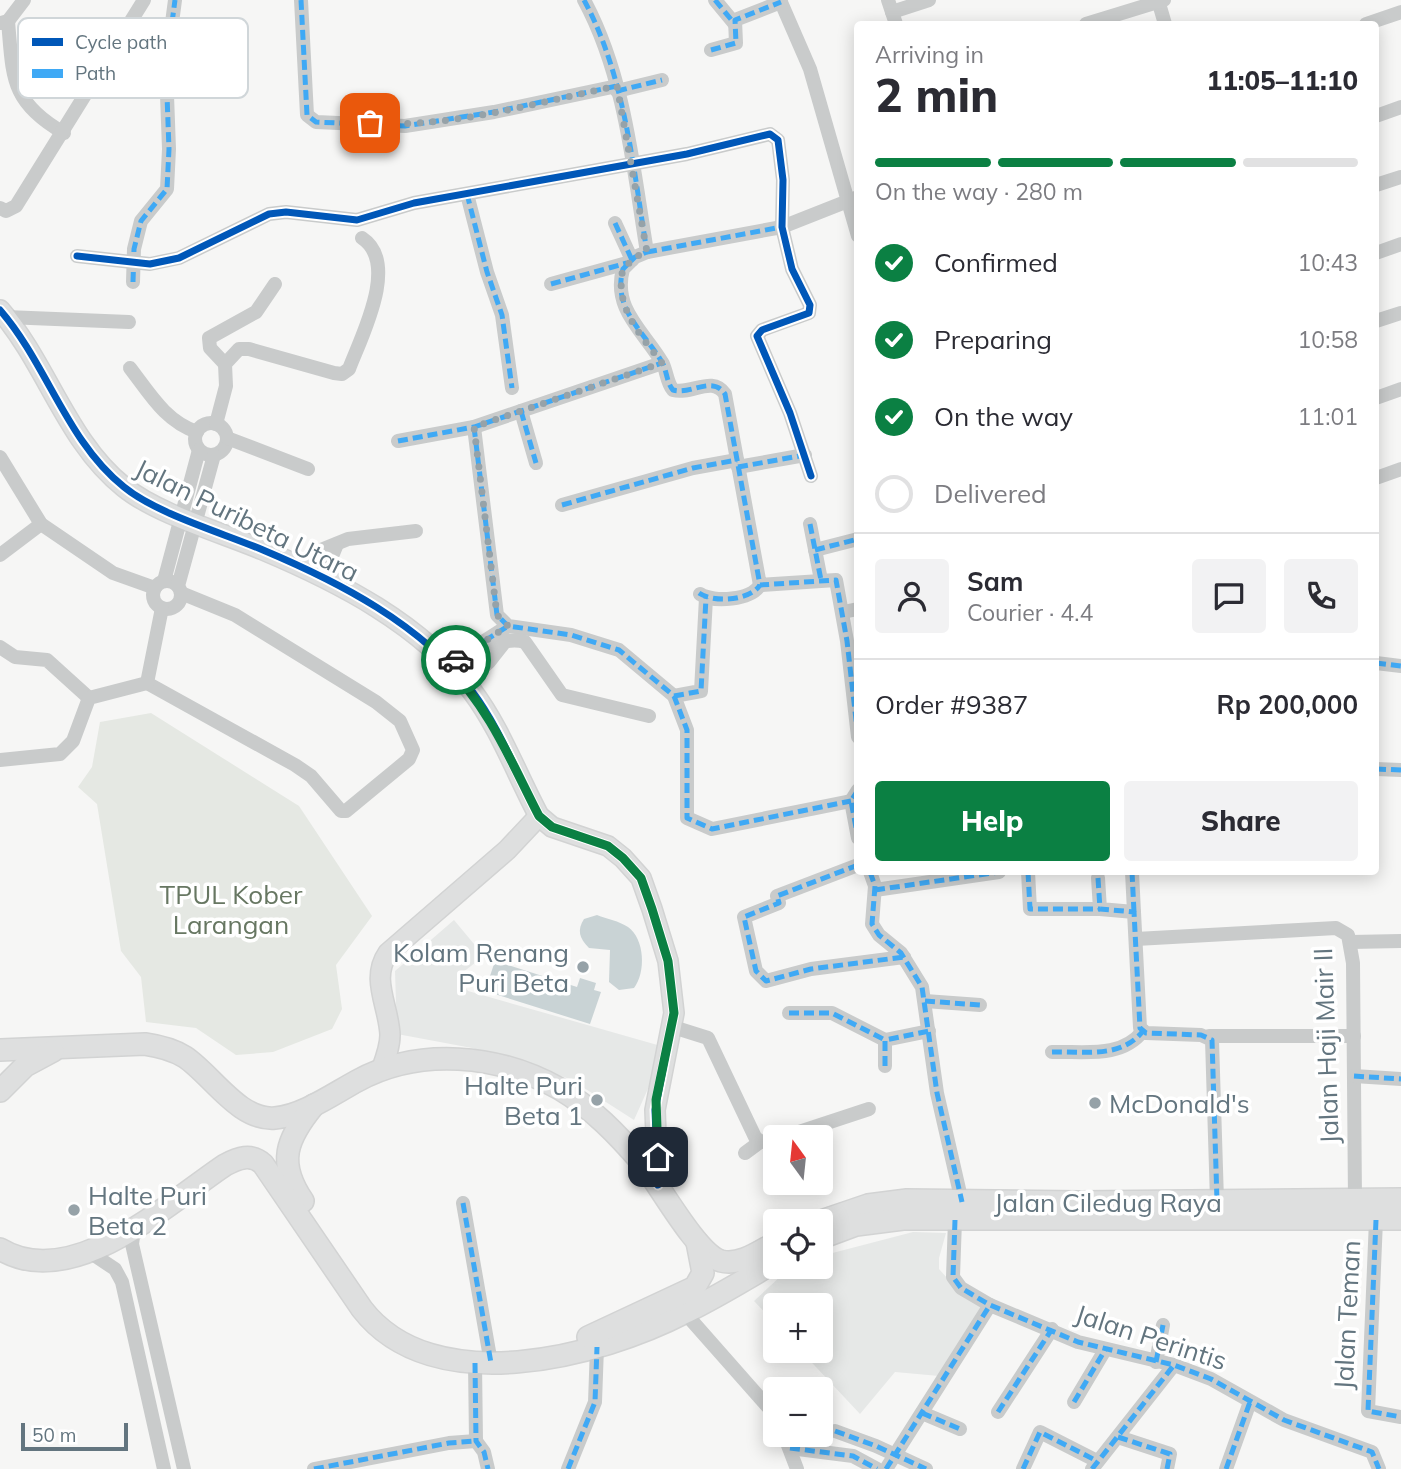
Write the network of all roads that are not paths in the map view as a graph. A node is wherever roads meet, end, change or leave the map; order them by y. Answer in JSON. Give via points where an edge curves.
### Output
{"nodes":[{"id":1,"x":23,"y":0,"type":"edge"},
{"id":2,"x":144,"y":0,"type":"edge"},
{"id":3,"x":175,"y":0,"type":"edge"},
{"id":4,"x":301,"y":0,"type":"edge"},
{"id":5,"x":584,"y":0,"type":"edge"},
{"id":6,"x":715,"y":0,"type":"edge"},
{"id":7,"x":929,"y":0,"type":"edge"},
{"id":8,"x":781,"y":1,"type":"edge"},
{"id":9,"x":1160,"y":1,"type":"edge"},
{"id":10,"x":892,"y":12,"type":"edge"},
{"id":11,"x":1401,"y":12,"type":"edge"},
{"id":12,"x":133,"y":18,"type":"edge"},
{"id":13,"x":173,"y":18,"type":"edge"},
{"id":14,"x":1096,"y":21,"type":"edge"},
{"id":15,"x":1164,"y":21,"type":"edge"},
{"id":16,"x":1375,"y":21,"type":"edge"},
{"id":17,"x":4,"y":22,"type":"edge"},
{"id":18,"x":734,"y":23,"type":"junction"},
{"id":19,"x":710,"y":51,"type":"dead end"},
{"id":20,"x":662,"y":80,"type":"dead end"},
{"id":21,"x":18,"y":88,"type":"edge"},
{"id":22,"x":617,"y":88,"type":"junction"},
{"id":23,"x":25,"y":98,"type":"edge"},
{"id":24,"x":85,"y":98,"type":"edge"},
{"id":25,"x":167,"y":98,"type":"edge"},
{"id":26,"x":1401,"y":107,"type":"edge"},
{"id":27,"x":1379,"y":115,"type":"edge"},
{"id":28,"x":64,"y":132,"type":"junction"},
{"id":29,"x":632,"y":163,"type":"junction"},
{"id":30,"x":1401,"y":177,"type":"edge"},
{"id":31,"x":1379,"y":184,"type":"edge"},
{"id":32,"x":467,"y":194,"type":"junction"},
{"id":33,"x":852,"y":199,"type":"edge"},
{"id":34,"x":0,"y":208,"type":"edge"},
{"id":35,"x":615,"y":223,"type":"dead end"},
{"id":36,"x":782,"y":226,"type":"junction"},
{"id":37,"x":362,"y":238,"type":"dead end"},
{"id":38,"x":1401,"y":244,"type":"edge"},
{"id":39,"x":647,"y":252,"type":"junction"},
{"id":40,"x":1379,"y":252,"type":"edge"},
{"id":41,"x":77,"y":256,"type":"dead end"},
{"id":42,"x":629,"y":261,"type":"junction"},
{"id":43,"x":133,"y":263,"type":"junction"},
{"id":44,"x":133,"y":282,"type":"dead end"},
{"id":45,"x":275,"y":284,"type":"dead end"},
{"id":46,"x":551,"y":284,"type":"dead end"},
{"id":47,"x":1401,"y":313,"type":"edge"},
{"id":48,"x":3,"y":314,"type":"edge"},
{"id":49,"x":1379,"y":320,"type":"edge"},
{"id":50,"x":129,"y":322,"type":"dead end"},
{"id":51,"x":662,"y":363,"type":"junction"},
{"id":52,"x":225,"y":364,"type":"junction"},
{"id":53,"x":130,"y":368,"type":"dead end"},
{"id":54,"x":512,"y":388,"type":"dead end"},
{"id":55,"x":1401,"y":389,"type":"edge"},
{"id":56,"x":1379,"y":397,"type":"edge"},
{"id":57,"x":520,"y":411,"type":"junction"},
{"id":58,"x":216,"y":424,"type":"junction"},
{"id":59,"x":474,"y":427,"type":"junction"},
{"id":60,"x":197,"y":432,"type":"junction"},
{"id":61,"x":228,"y":438,"type":"junction"},
{"id":62,"x":398,"y":441,"type":"dead end"},
{"id":63,"x":206,"y":452,"type":"junction"},
{"id":64,"x":805,"y":455,"type":"junction"},
{"id":65,"x":0,"y":457,"type":"edge"},
{"id":66,"x":536,"y":463,"type":"dead end"},
{"id":67,"x":738,"y":464,"type":"junction"},
{"id":68,"x":308,"y":469,"type":"dead end"},
{"id":69,"x":1401,"y":470,"type":"edge"},
{"id":70,"x":811,"y":476,"type":"dead end"},
{"id":71,"x":1379,"y":477,"type":"edge"},
{"id":72,"x":562,"y":505,"type":"dead end"},
{"id":73,"x":187,"y":519,"type":"junction"},
{"id":74,"x":41,"y":524,"type":"junction"},
{"id":75,"x":810,"y":524,"type":"dead end"},
{"id":76,"x":416,"y":531,"type":"dead end"},
{"id":77,"x":854,"y":540,"type":"edge"},
{"id":78,"x":815,"y":550,"type":"junction"},
{"id":79,"x":0,"y":555,"type":"edge"},
{"id":80,"x":315,"y":574,"type":"junction"},
{"id":81,"x":821,"y":580,"type":"junction"},
{"id":82,"x":760,"y":585,"type":"junction"},
{"id":83,"x":170,"y":587,"type":"junction"},
{"id":84,"x":162,"y":608,"type":"junction"},
{"id":85,"x":850,"y":610,"type":"edge"},
{"id":86,"x":508,"y":626,"type":"junction"},
{"id":87,"x":852,"y":640,"type":"edge"},
{"id":88,"x":0,"y":647,"type":"edge"},
{"id":89,"x":1379,"y":663,"type":"edge"},
{"id":90,"x":1401,"y":666,"type":"edge"},
{"id":91,"x":456,"y":675,"type":"junction"},
{"id":92,"x":147,"y":683,"type":"junction"},
{"id":93,"x":854,"y":683,"type":"edge"},
{"id":94,"x":674,"y":695,"type":"junction"},
{"id":95,"x":89,"y":698,"type":"junction"},
{"id":96,"x":649,"y":716,"type":"dead end"},
{"id":97,"x":0,"y":760,"type":"edge"},
{"id":98,"x":1379,"y":769,"type":"edge"},
{"id":99,"x":1401,"y":770,"type":"edge"},
{"id":100,"x":854,"y":795,"type":"edge"},
{"id":101,"x":539,"y":816,"type":"junction"},
{"id":102,"x":854,"y":866,"type":"edge"},
{"id":103,"x":871,"y":875,"type":"edge"},
{"id":104,"x":978,"y":875,"type":"edge"},
{"id":105,"x":1028,"y":875,"type":"edge"},
{"id":106,"x":1132,"y":875,"type":"edge"},
{"id":107,"x":1098,"y":878,"type":"dead end"},
{"id":108,"x":875,"y":890,"type":"junction"},
{"id":109,"x":1100,"y":909,"type":"junction"},
{"id":110,"x":1134,"y":912,"type":"junction"},
{"id":111,"x":1136,"y":939,"type":"junction"},
{"id":112,"x":1401,"y":941,"type":"edge"},
{"id":113,"x":1351,"y":942,"type":"junction"},
{"id":114,"x":904,"y":957,"type":"junction"},
{"id":115,"x":925,"y":1001,"type":"junction"},
{"id":116,"x":980,"y":1005,"type":"dead end"},
{"id":117,"x":789,"y":1013,"type":"dead end"},
{"id":118,"x":672,"y":1031,"type":"junction"},
{"id":119,"x":929,"y":1031,"type":"junction"},
{"id":120,"x":1143,"y":1031,"type":"junction"},
{"id":121,"x":1209,"y":1036,"type":"junction"},
{"id":122,"x":1354,"y":1036,"type":"junction"},
{"id":123,"x":885,"y":1040,"type":"junction"},
{"id":124,"x":67,"y":1047,"type":"junction"},
{"id":125,"x":0,"y":1050,"type":"edge"},
{"id":126,"x":1052,"y":1052,"type":"dead end"},
{"id":127,"x":885,"y":1066,"type":"dead end"},
{"id":128,"x":382,"y":1068,"type":"junction"},
{"id":129,"x":1354,"y":1076,"type":"junction"},
{"id":130,"x":1401,"y":1079,"type":"edge"},
{"id":131,"x":0,"y":1091,"type":"edge"},
{"id":132,"x":315,"y":1103,"type":"junction"},
{"id":133,"x":869,"y":1109,"type":"dead end"},
{"id":134,"x":820,"y":1125,"type":"edge"},
{"id":135,"x":763,"y":1141,"type":"edge"},
{"id":136,"x":760,"y":1142,"type":"junction"},
{"id":137,"x":745,"y":1153,"type":"dead end"},
{"id":138,"x":658,"y":1185,"type":"junction"},
{"id":139,"x":1401,"y":1199,"type":"edge"},
{"id":140,"x":1354,"y":1200,"type":"junction"},
{"id":141,"x":463,"y":1203,"type":"dead end"},
{"id":142,"x":958,"y":1211,"type":"junction"},
{"id":143,"x":1216,"y":1211,"type":"junction"},
{"id":144,"x":833,"y":1217,"type":"edge"},
{"id":145,"x":1401,"y":1219,"type":"edge"},
{"id":146,"x":1376,"y":1220,"type":"junction"},
{"id":147,"x":134,"y":1229,"type":"junction"},
{"id":148,"x":833,"y":1234,"type":"edge"},
{"id":149,"x":697,"y":1242,"type":"junction"},
{"id":150,"x":0,"y":1249,"type":"edge"},
{"id":151,"x":763,"y":1249,"type":"edge"},
{"id":152,"x":88,"y":1251,"type":"junction"},
{"id":153,"x":763,"y":1269,"type":"edge"},
{"id":154,"x":145,"y":1290,"type":"junction"},
{"id":155,"x":127,"y":1296,"type":"junction"},
{"id":156,"x":990,"y":1304,"type":"junction"},
{"id":157,"x":685,"y":1313,"type":"junction"},
{"id":158,"x":1163,"y":1325,"type":"dead end"},
{"id":159,"x":1052,"y":1329,"type":"junction"},
{"id":160,"x":597,"y":1347,"type":"junction"},
{"id":161,"x":158,"y":1348,"type":"junction"},
{"id":162,"x":1105,"y":1350,"type":"junction"},
{"id":163,"x":139,"y":1355,"type":"junction"},
{"id":164,"x":535,"y":1358,"type":"junction"},
{"id":165,"x":448,"y":1360,"type":"junction"},
{"id":166,"x":1156,"y":1362,"type":"junction"},
{"id":167,"x":483,"y":1363,"type":"junction"},
{"id":168,"x":1174,"y":1365,"type":"junction"},
{"id":169,"x":763,"y":1401,"type":"edge"},
{"id":170,"x":1074,"y":1402,"type":"dead end"},
{"id":171,"x":1250,"y":1402,"type":"junction"},
{"id":172,"x":998,"y":1412,"type":"dead end"},
{"id":173,"x":922,"y":1413,"type":"junction"},
{"id":174,"x":1401,"y":1417,"type":"edge"},
{"id":175,"x":960,"y":1429,"type":"dead end"},
{"id":176,"x":835,"y":1432,"type":"dead end"},
{"id":177,"x":1118,"y":1437,"type":"junction"},
{"id":178,"x":476,"y":1441,"type":"junction"},
{"id":179,"x":789,"y":1447,"type":"edge"},
{"id":180,"x":811,"y":1447,"type":"edge"},
{"id":181,"x":895,"y":1456,"type":"junction"},
{"id":182,"x":1095,"y":1465,"type":"edge"},
{"id":183,"x":869,"y":1468,"type":"edge"},
{"id":184,"x":164,"y":1469,"type":"edge"},
{"id":185,"x":184,"y":1469,"type":"edge"},
{"id":186,"x":314,"y":1469,"type":"edge"},
{"id":187,"x":488,"y":1469,"type":"edge"},
{"id":188,"x":568,"y":1469,"type":"edge"},
{"id":189,"x":797,"y":1469,"type":"edge"},
{"id":190,"x":886,"y":1469,"type":"edge"},
{"id":191,"x":926,"y":1469,"type":"edge"},
{"id":192,"x":1023,"y":1469,"type":"edge"},
{"id":193,"x":1167,"y":1469,"type":"edge"},
{"id":194,"x":1226,"y":1469,"type":"edge"},
{"id":195,"x":1379,"y":1469,"type":"edge"}],
"edges":[{"from":1,"to":17,"type":"street"},
{"from":2,"to":12,"type":"street"},
{"from":3,"to":13,"type":"street"},
{"from":4,"to":22,"type":"street","via":[[307,114],[316,122],[405,126]]},
{"from":5,"to":22,"type":"street","via":[[605,43]]},
{"from":6,"to":18,"type":"street"},
{"from":7,"to":10,"type":"street"},
{"from":8,"to":18,"type":"street"},
{"from":8,"to":33,"type":"street","via":[[810,69]]},
{"from":9,"to":14,"type":"street"},
{"from":9,"to":15,"type":"street"},
{"from":11,"to":16,"type":"street"},
{"from":17,"to":21,"type":"street"},
{"from":18,"to":19,"type":"street","via":[[736,43]]},
{"from":20,"to":22,"type":"street"},
{"from":22,"to":29,"type":"street"},
{"from":23,"to":28,"type":"street","via":[[39,119]]},
{"from":24,"to":28,"type":"street"},
{"from":25,"to":43,"type":"street","via":[[167,189],[141,221]]},
{"from":26,"to":27,"type":"street"},
{"from":28,"to":34,"type":"street","via":[[16,206],[6,211]]},
{"from":29,"to":32,"type":"street"},
{"from":29,"to":36,"type":"street","via":[[771,134],[778,140],[783,180]]},
{"from":29,"to":39,"type":"street"},
{"from":30,"to":31,"type":"street"},
{"from":32,"to":43,"type":"street","via":[[357,220],[270,214],[164,262]]},
{"from":32,"to":54,"type":"street","via":[[502,315]]},
{"from":33,"to":36,"type":"street"},
{"from":35,"to":42,"type":"street"},
{"from":36,"to":39,"type":"street"},
{"from":36,"to":64,"type":"street","via":[[809,313],[757,336]]},
{"from":37,"to":52,"type":"street","via":[[373,252],[378,291],[346,372],[334,373],[250,349],[239,349]]},
{"from":38,"to":40,"type":"street"},
{"from":39,"to":42,"type":"street"},
{"from":41,"to":43,"type":"street"},
{"from":42,"to":46,"type":"street"},
{"from":42,"to":51,"type":"street","via":[[621,279],[629,317]]},
{"from":43,"to":44,"type":"street"},
{"from":45,"to":52,"type":"street","via":[[256,312],[209,338],[210,348]]},
{"from":47,"to":49,"type":"street"},
{"from":48,"to":50,"type":"street"},
{"from":48,"to":73,"type":"street","name":"Jalan Puribeta Utara","via":[[84,443],[118,482]]},
{"from":51,"to":57,"type":"street"},
{"from":51,"to":67,"type":"street","via":[[674,390],[712,385],[722,389]]},
{"from":52,"to":58,"type":"street","via":[[226,386]]},
{"from":53,"to":60,"type":"street","via":[[165,415]]},
{"from":55,"to":56,"type":"street"},
{"from":57,"to":59,"type":"street"},
{"from":57,"to":66,"type":"street"},
{"from":58,"to":60,"type":"street"},
{"from":58,"to":61,"type":"street"},
{"from":59,"to":62,"type":"street"},
{"from":59,"to":86,"type":"street","via":[[497,615]]},
{"from":60,"to":63,"type":"street","via":[[196,444]]},
{"from":61,"to":63,"type":"street","via":[[221,452]]},
{"from":61,"to":68,"type":"street"},
{"from":63,"to":73,"type":"street"},
{"from":64,"to":67,"type":"street"},
{"from":64,"to":70,"type":"street"},
{"from":65,"to":74,"type":"street"},
{"from":67,"to":72,"type":"street","via":[[693,468]]},
{"from":67,"to":82,"type":"street"},
{"from":69,"to":71,"type":"street"},
{"from":73,"to":80,"type":"street","name":"Jalan Puribeta Utara"},
{"from":73,"to":83,"type":"street"},
{"from":74,"to":79,"type":"street"},
{"from":74,"to":83,"type":"street","via":[[113,573]]},
{"from":75,"to":78,"type":"street"},
{"from":76,"to":80,"type":"street","via":[[348,539],[337,544]]},
{"from":77,"to":78,"type":"street"},
{"from":78,"to":81,"type":"street"},
{"from":80,"to":91,"type":"street","name":"Jalan Puribeta Utara","via":[[394,620]]},
{"from":81,"to":82,"type":"street"},
{"from":81,"to":85,"type":"street","via":[[836,580]]},
{"from":82,"to":94,"type":"street","via":[[738,597],[702,596],[701,691]]},
{"from":83,"to":84,"type":"street","via":[[154,602]]},
{"from":83,"to":84,"type":"street","via":[[176,607]]},
{"from":83,"to":92,"type":"street","via":[[235,615],[376,702],[400,721],[411,740],[412,753],[409,760],[341,811],[311,776],[295,765]]},
{"from":84,"to":92,"type":"street"},
{"from":85,"to":87,"type":"street"},
{"from":86,"to":91,"type":"street"},
{"from":86,"to":94,"type":"street","via":[[596,641],[619,650]]},
{"from":87,"to":93,"type":"street"},
{"from":88,"to":95,"type":"street","via":[[15,657],[47,660]]},
{"from":89,"to":90,"type":"street"},
{"from":91,"to":96,"type":"street","via":[[489,662],[505,642],[525,642],[562,695]]},
{"from":91,"to":101,"type":"street","name":"Jalan Puribeta Utara","via":[[488,716]]},
{"from":92,"to":95,"type":"street"},
{"from":94,"to":100,"type":"street","via":[[687,730],[685,812],[692,822],[712,829]]},
{"from":95,"to":97,"type":"street","via":[[73,741],[60,754]]},
{"from":98,"to":99,"type":"street"},
{"from":101,"to":118,"type":"street","via":[[552,827],[608,846],[641,878],[668,961]]},
{"from":101,"to":128,"type":"street","via":[[380,964],[390,1039]]},
{"from":102,"to":114,"type":"street","via":[[777,895],[779,903],[744,917],[756,971],[766,981],[811,969]]},
{"from":103,"to":108,"type":"street"},
{"from":104,"to":108,"type":"street"},
{"from":105,"to":109,"type":"street","via":[[1030,909]]},
{"from":106,"to":110,"type":"street"},
{"from":107,"to":109,"type":"street"},
{"from":108,"to":114,"type":"street","via":[[872,924]]},
{"from":109,"to":110,"type":"street"},
{"from":110,"to":111,"type":"street"},
{"from":111,"to":113,"type":"street","name":"Jalan Haji Mair II","via":[[1336,929]]},
{"from":111,"to":120,"type":"street"},
{"from":112,"to":113,"type":"street"},
{"from":113,"to":122,"type":"street","name":"Jalan Haji Mair II"},
{"from":114,"to":115,"type":"street","via":[[916,974]]},
{"from":115,"to":116,"type":"street"},
{"from":115,"to":119,"type":"street"},
{"from":117,"to":123,"type":"street","via":[[832,1013]]},
{"from":118,"to":136,"type":"street","via":[[708,1038]]},
{"from":118,"to":138,"type":"street","via":[[655,1110]]},
{"from":119,"to":123,"type":"street"},
{"from":119,"to":142,"type":"street"},
{"from":120,"to":121,"type":"street"},
{"from":120,"to":126,"type":"street","via":[[1135,1041],[1114,1051]]},
{"from":121,"to":122,"type":"street"},
{"from":121,"to":143,"type":"street","via":[[1213,1044]]},
{"from":122,"to":129,"type":"street","name":"Jalan Haji Mair II"},
{"from":123,"to":127,"type":"street"},
{"from":124,"to":125,"type":"main road"},
{"from":124,"to":131,"type":"main road","via":[[36,1059]]},
{"from":124,"to":132,"type":"main road","via":[[145,1044],[166,1048],[261,1117],[279,1117]]},
{"from":128,"to":132,"type":"main road"},
{"from":128,"to":138,"type":"main road","via":[[412,1059],[465,1060],[547,1083],[600,1119]]},
{"from":129,"to":130,"type":"street"},
{"from":129,"to":140,"type":"street","name":"Jalan Haji Mair II"},
{"from":132,"to":165,"type":"main road","via":[[289,1145],[287,1166],[294,1188],[379,1309],[410,1339]]},
{"from":133,"to":134,"type":"street"},
{"from":135,"to":136,"type":"street"},
{"from":136,"to":137,"type":"street"},
{"from":138,"to":149,"type":"main road"},
{"from":139,"to":140,"type":"main road","name":"Jalan Ciledug Raya"},
{"from":140,"to":143,"type":"main road","name":"Jalan Ciledug Raya"},
{"from":141,"to":167,"type":"street"},
{"from":142,"to":143,"type":"main road","name":"Jalan Ciledug Raya"},
{"from":142,"to":144,"type":"main road","name":"Jalan Ciledug Raya","via":[[908,1200],[868,1205]]},
{"from":142,"to":148,"type":"main road","name":"Jalan Ciledug Raya","via":[[856,1225]]},
{"from":142,"to":156,"type":"street","name":"Jalan Perintis","via":[[953,1277],[961,1288]]},
{"from":143,"to":146,"type":"main road","name":"Jalan Ciledug Raya"},
{"from":145,"to":146,"type":"main road","name":"Jalan Ciledug Raya"},
{"from":146,"to":174,"type":"street","name":"Jalan Teman","via":[[1368,1411]]},
{"from":147,"to":152,"type":"main road"},
{"from":147,"to":154,"type":"street","via":[[132,1244]]},
{"from":147,"to":165,"type":"main road","via":[[229,1163],[249,1157],[260,1161],[372,1321],[411,1349]]},
{"from":149,"to":151,"type":"main road","via":[[713,1257],[731,1262]]},
{"from":149,"to":164,"type":"main road","via":[[702,1273],[692,1290]]},
{"from":150,"to":152,"type":"main road","via":[[35,1261]]},
{"from":152,"to":155,"type":"street","via":[[115,1269]]},
{"from":153,"to":157,"type":"main road"},
{"from":154,"to":155,"type":"street"},
{"from":154,"to":161,"type":"street"},
{"from":155,"to":163,"type":"street"},
{"from":156,"to":159,"type":"street","name":"Jalan Perintis"},
{"from":156,"to":173,"type":"street"},
{"from":157,"to":160,"type":"main road"},
{"from":157,"to":169,"type":"street"},
{"from":158,"to":166,"type":"street"},
{"from":159,"to":162,"type":"street","name":"Jalan Perintis"},
{"from":159,"to":172,"type":"street"},
{"from":160,"to":164,"type":"main road"},
{"from":160,"to":188,"type":"street","via":[[595,1402]]},
{"from":161,"to":163,"type":"street"},
{"from":161,"to":185,"type":"street"},
{"from":162,"to":166,"type":"street","name":"Jalan Perintis"},
{"from":162,"to":170,"type":"street"},
{"from":163,"to":184,"type":"street"},
{"from":164,"to":167,"type":"main road"},
{"from":165,"to":167,"type":"main road"},
{"from":166,"to":168,"type":"street","name":"Jalan Perintis"},
{"from":167,"to":178,"type":"street"},
{"from":168,"to":171,"type":"street","name":"Jalan Perintis","via":[[1211,1379]]},
{"from":168,"to":177,"type":"street"},
{"from":171,"to":194,"type":"street"},
{"from":171,"to":195,"type":"street","name":"Jalan Perintis","via":[[1284,1420],[1372,1452]]},
{"from":173,"to":175,"type":"street"},
{"from":173,"to":181,"type":"street"},
{"from":176,"to":181,"type":"street"},
{"from":177,"to":182,"type":"street"},
{"from":177,"to":193,"type":"street","via":[[1170,1454]]},
{"from":178,"to":186,"type":"street"},
{"from":178,"to":187,"type":"street"},
{"from":179,"to":189,"type":"street"},
{"from":180,"to":183,"type":"street","via":[[853,1456]]},
{"from":181,"to":190,"type":"street"},
{"from":181,"to":191,"type":"street"},
{"from":182,"to":192,"type":"street","via":[[1040,1432]]}]}
